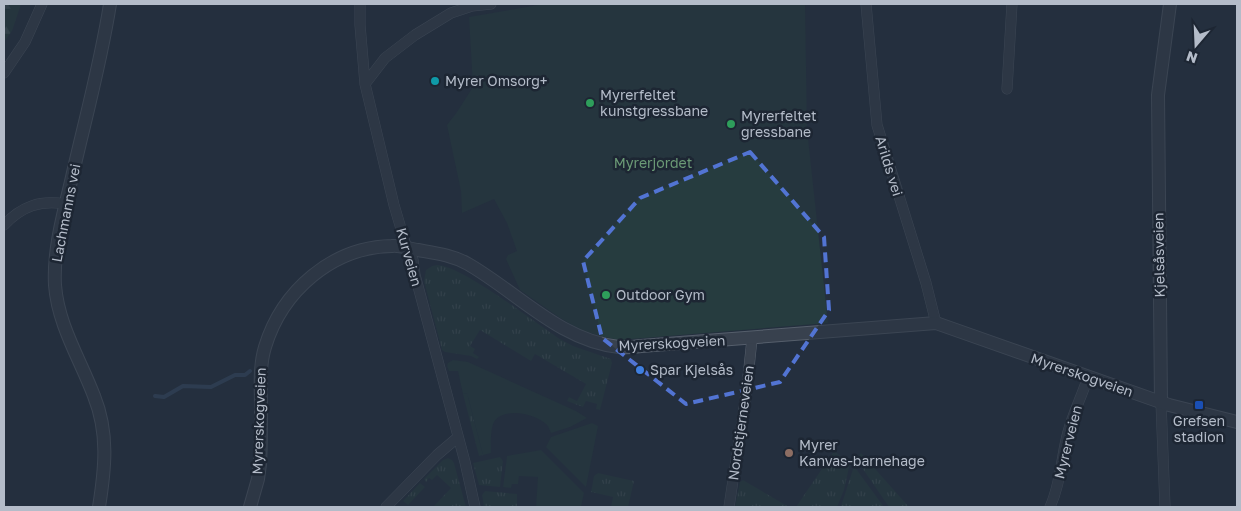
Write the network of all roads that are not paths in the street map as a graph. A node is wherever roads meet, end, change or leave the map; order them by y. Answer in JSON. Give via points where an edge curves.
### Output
{"nodes":[{"id":1,"x":42,"y":4,"type":"edge"},
{"id":2,"x":110,"y":4,"type":"edge"},
{"id":3,"x":360,"y":4,"type":"edge"},
{"id":4,"x":490,"y":4,"type":"edge"},
{"id":5,"x":866,"y":4,"type":"edge"},
{"id":6,"x":1012,"y":4,"type":"edge"},
{"id":7,"x":1170,"y":4,"type":"edge"},
{"id":8,"x":4,"y":73,"type":"edge"},
{"id":9,"x":365,"y":84,"type":"junction"},
{"id":10,"x":1007,"y":89,"type":"dead end"},
{"id":11,"x":65,"y":204,"type":"junction"},
{"id":12,"x":4,"y":224,"type":"edge"},
{"id":13,"x":407,"y":248,"type":"junction"},
{"id":14,"x":936,"y":323,"type":"junction"},
{"id":15,"x":752,"y":338,"type":"junction"},
{"id":16,"x":1088,"y":377,"type":"junction"},
{"id":17,"x":1161,"y":402,"type":"junction"},
{"id":18,"x":1237,"y":422,"type":"edge"},
{"id":19,"x":458,"y":438,"type":"junction"},
{"id":20,"x":99,"y":507,"type":"edge"},
{"id":21,"x":250,"y":507,"type":"edge"},
{"id":22,"x":386,"y":507,"type":"edge"},
{"id":23,"x":475,"y":507,"type":"edge"},
{"id":24,"x":728,"y":507,"type":"edge"},
{"id":25,"x":1050,"y":507,"type":"edge"},
{"id":26,"x":1165,"y":507,"type":"edge"}],
"edges":[{"from":1,"to":8,"type":"street","via":[[25,42]]},
{"from":2,"to":11,"type":"street","name":"Lachmanns vei"},
{"from":3,"to":9,"type":"street","name":"Kurveien"},
{"from":4,"to":9,"type":"street","via":[[451,13],[414,34],[385,58]]},
{"from":5,"to":14,"type":"street","name":"Arilds vei","via":[[876,126]]},
{"from":6,"to":10,"type":"street"},
{"from":7,"to":17,"type":"street","name":"Kjelsåsveien","via":[[1158,95]]},
{"from":9,"to":13,"type":"street","name":"Kurveien"},
{"from":11,"to":12,"type":"street","via":[[41,202],[14,214]]},
{"from":11,"to":20,"type":"street","name":"Lachmanns vei","via":[[56,256],[57,298],[64,327],[95,397],[102,422],[105,459]]},
{"from":13,"to":15,"type":"street","name":"Myrerskogveien","via":[[450,255],[565,330],[603,344],[620,347]]},
{"from":13,"to":19,"type":"street","name":"Kurveien","via":[[413,260]]},
{"from":13,"to":21,"type":"street","name":"Myrerskogveien","via":[[394,245],[377,247],[340,257],[308,278],[283,310],[262,360],[260,464]]},
{"from":14,"to":15,"type":"street","name":"Myrerskogveien"},
{"from":14,"to":16,"type":"street","name":"Myrerskogveien"},
{"from":15,"to":24,"type":"street","name":"Nordstjerneveien"},
{"from":16,"to":17,"type":"street","name":"Myrerskogveien"},
{"from":16,"to":25,"type":"street","name":"Myrerveien","via":[[1072,415],[1056,493]]},
{"from":17,"to":18,"type":"street","name":"Myrerskogveien"},
{"from":17,"to":26,"type":"street","name":"Kjelsåsveien"},
{"from":19,"to":22,"type":"street"},
{"from":19,"to":23,"type":"street","name":"Kurveien"}]}
